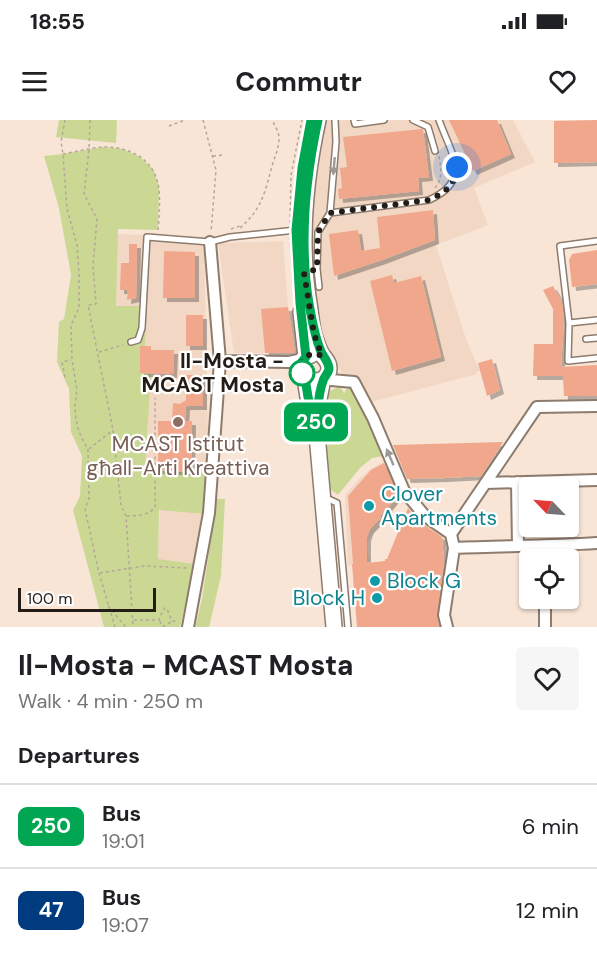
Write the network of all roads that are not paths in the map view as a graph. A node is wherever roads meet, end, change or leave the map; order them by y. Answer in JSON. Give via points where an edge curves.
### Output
{"nodes":[{"id":1,"x":311,"y":120,"type":"edge"},
{"id":2,"x":318,"y":120,"type":"edge"},
{"id":3,"x":335,"y":120,"type":"edge"},
{"id":4,"x":354,"y":120,"type":"edge"},
{"id":5,"x":384,"y":120,"type":"edge"},
{"id":6,"x":413,"y":120,"type":"edge"},
{"id":7,"x":439,"y":120,"type":"edge"},
{"id":8,"x":437,"y":152,"type":"road end"},
{"id":9,"x":330,"y":213,"type":"junction"},
{"id":10,"x":302,"y":231,"type":"junction"},
{"id":11,"x":230,"y":237,"type":"junction"},
{"id":12,"x":597,"y":241,"type":"edge"},
{"id":13,"x":210,"y":242,"type":"junction"},
{"id":14,"x":233,"y":245,"type":"dead end"},
{"id":15,"x":311,"y":271,"type":"junction"},
{"id":16,"x":319,"y":287,"type":"dead end"},
{"id":17,"x":597,"y":320,"type":"edge"},
{"id":18,"x":569,"y":323,"type":"junction"},
{"id":19,"x":597,"y":338,"type":"edge"},
{"id":20,"x":586,"y":339,"type":"dead end"},
{"id":21,"x":131,"y":342,"type":"road end"},
{"id":22,"x":597,"y":358,"type":"edge"},
{"id":23,"x":220,"y":362,"type":"junction"},
{"id":24,"x":301,"y":366,"type":"junction"},
{"id":25,"x":325,"y":370,"type":"junction"},
{"id":26,"x":597,"y":406,"type":"edge"},
{"id":27,"x":316,"y":423,"type":"junction"},
{"id":28,"x":597,"y":480,"type":"edge"},
{"id":29,"x":517,"y":482,"type":"junction"},
{"id":30,"x":486,"y":483,"type":"junction"},
{"id":31,"x":322,"y":496,"type":"junction"},
{"id":32,"x":451,"y":534,"type":"junction"},
{"id":33,"x":597,"y":543,"type":"edge"},
{"id":34,"x":518,"y":546,"type":"junction"},
{"id":35,"x":544,"y":546,"type":"joint"},
{"id":36,"x":454,"y":548,"type":"junction"},
{"id":37,"x":545,"y":609,"type":"edge"},
{"id":38,"x":189,"y":623,"type":"edge"},
{"id":39,"x":334,"y":627,"type":"edge"},
{"id":40,"x":348,"y":627,"type":"edge"},
{"id":41,"x":447,"y":627,"type":"edge"},
{"id":42,"x":545,"y":627,"type":"edge"}],
"edges":[{"from":1,"to":10,"type":"main road","via":[[302,168]]},
{"from":2,"to":10,"type":"main road"},
{"from":3,"to":9,"type":"lane","one_way":true},
{"from":4,"to":5,"type":"lane","via":[[355,124]]},
{"from":6,"to":8,"type":"lane","via":[[428,127]]},
{"from":7,"to":9,"type":"lane","via":[[457,167],[449,188],[429,200]]},
{"from":9,"to":10,"type":"lane"},
{"from":10,"to":11,"type":"lane"},
{"from":10,"to":15,"type":"main road"},
{"from":10,"to":24,"type":"main road"},
{"from":11,"to":13,"type":"lane"},
{"from":11,"to":14,"type":"lane"},
{"from":12,"to":18,"type":"lane","via":[[560,246]]},
{"from":13,"to":21,"type":"lane","via":[[147,237],[142,328],[138,340]]},
{"from":13,"to":23,"type":"street"},
{"from":15,"to":16,"type":"lane"},
{"from":15,"to":25,"type":"main road","via":[[314,334]]},
{"from":17,"to":18,"type":"lane"},
{"from":18,"to":22,"type":"lane","via":[[568,361]]},
{"from":19,"to":20,"type":"lane"},
{"from":23,"to":24,"type":"street"},
{"from":23,"to":38,"type":"street","via":[[209,513]]},
{"from":24,"to":25,"type":"main road","via":[[310,381],[316,382]]},
{"from":24,"to":25,"type":"main road","via":[[311,354],[317,354]]},
{"from":24,"to":27,"type":"main road"},
{"from":25,"to":27,"type":"main road"},
{"from":32,"to":25,"type":"street","one_way":true,"via":[[425,516],[404,491],[373,418],[352,381],[331,380]]},
{"from":26,"to":30,"type":"street","via":[[537,407]]},
{"from":27,"to":31,"type":"main road"},
{"from":28,"to":29,"type":"street"},
{"from":29,"to":30,"type":"street"},
{"from":29,"to":34,"type":"street"},
{"from":30,"to":32,"type":"street"},
{"from":31,"to":39,"type":"main road"},
{"from":31,"to":40,"type":"lane","via":[[338,503]]},
{"from":32,"to":36,"type":"street"},
{"from":33,"to":35,"type":"street"},
{"from":34,"to":35,"type":"street"},
{"from":34,"to":36,"type":"street"},
{"from":36,"to":41,"type":"street","via":[[444,615]]},
{"from":37,"to":42,"type":"street"}]}
